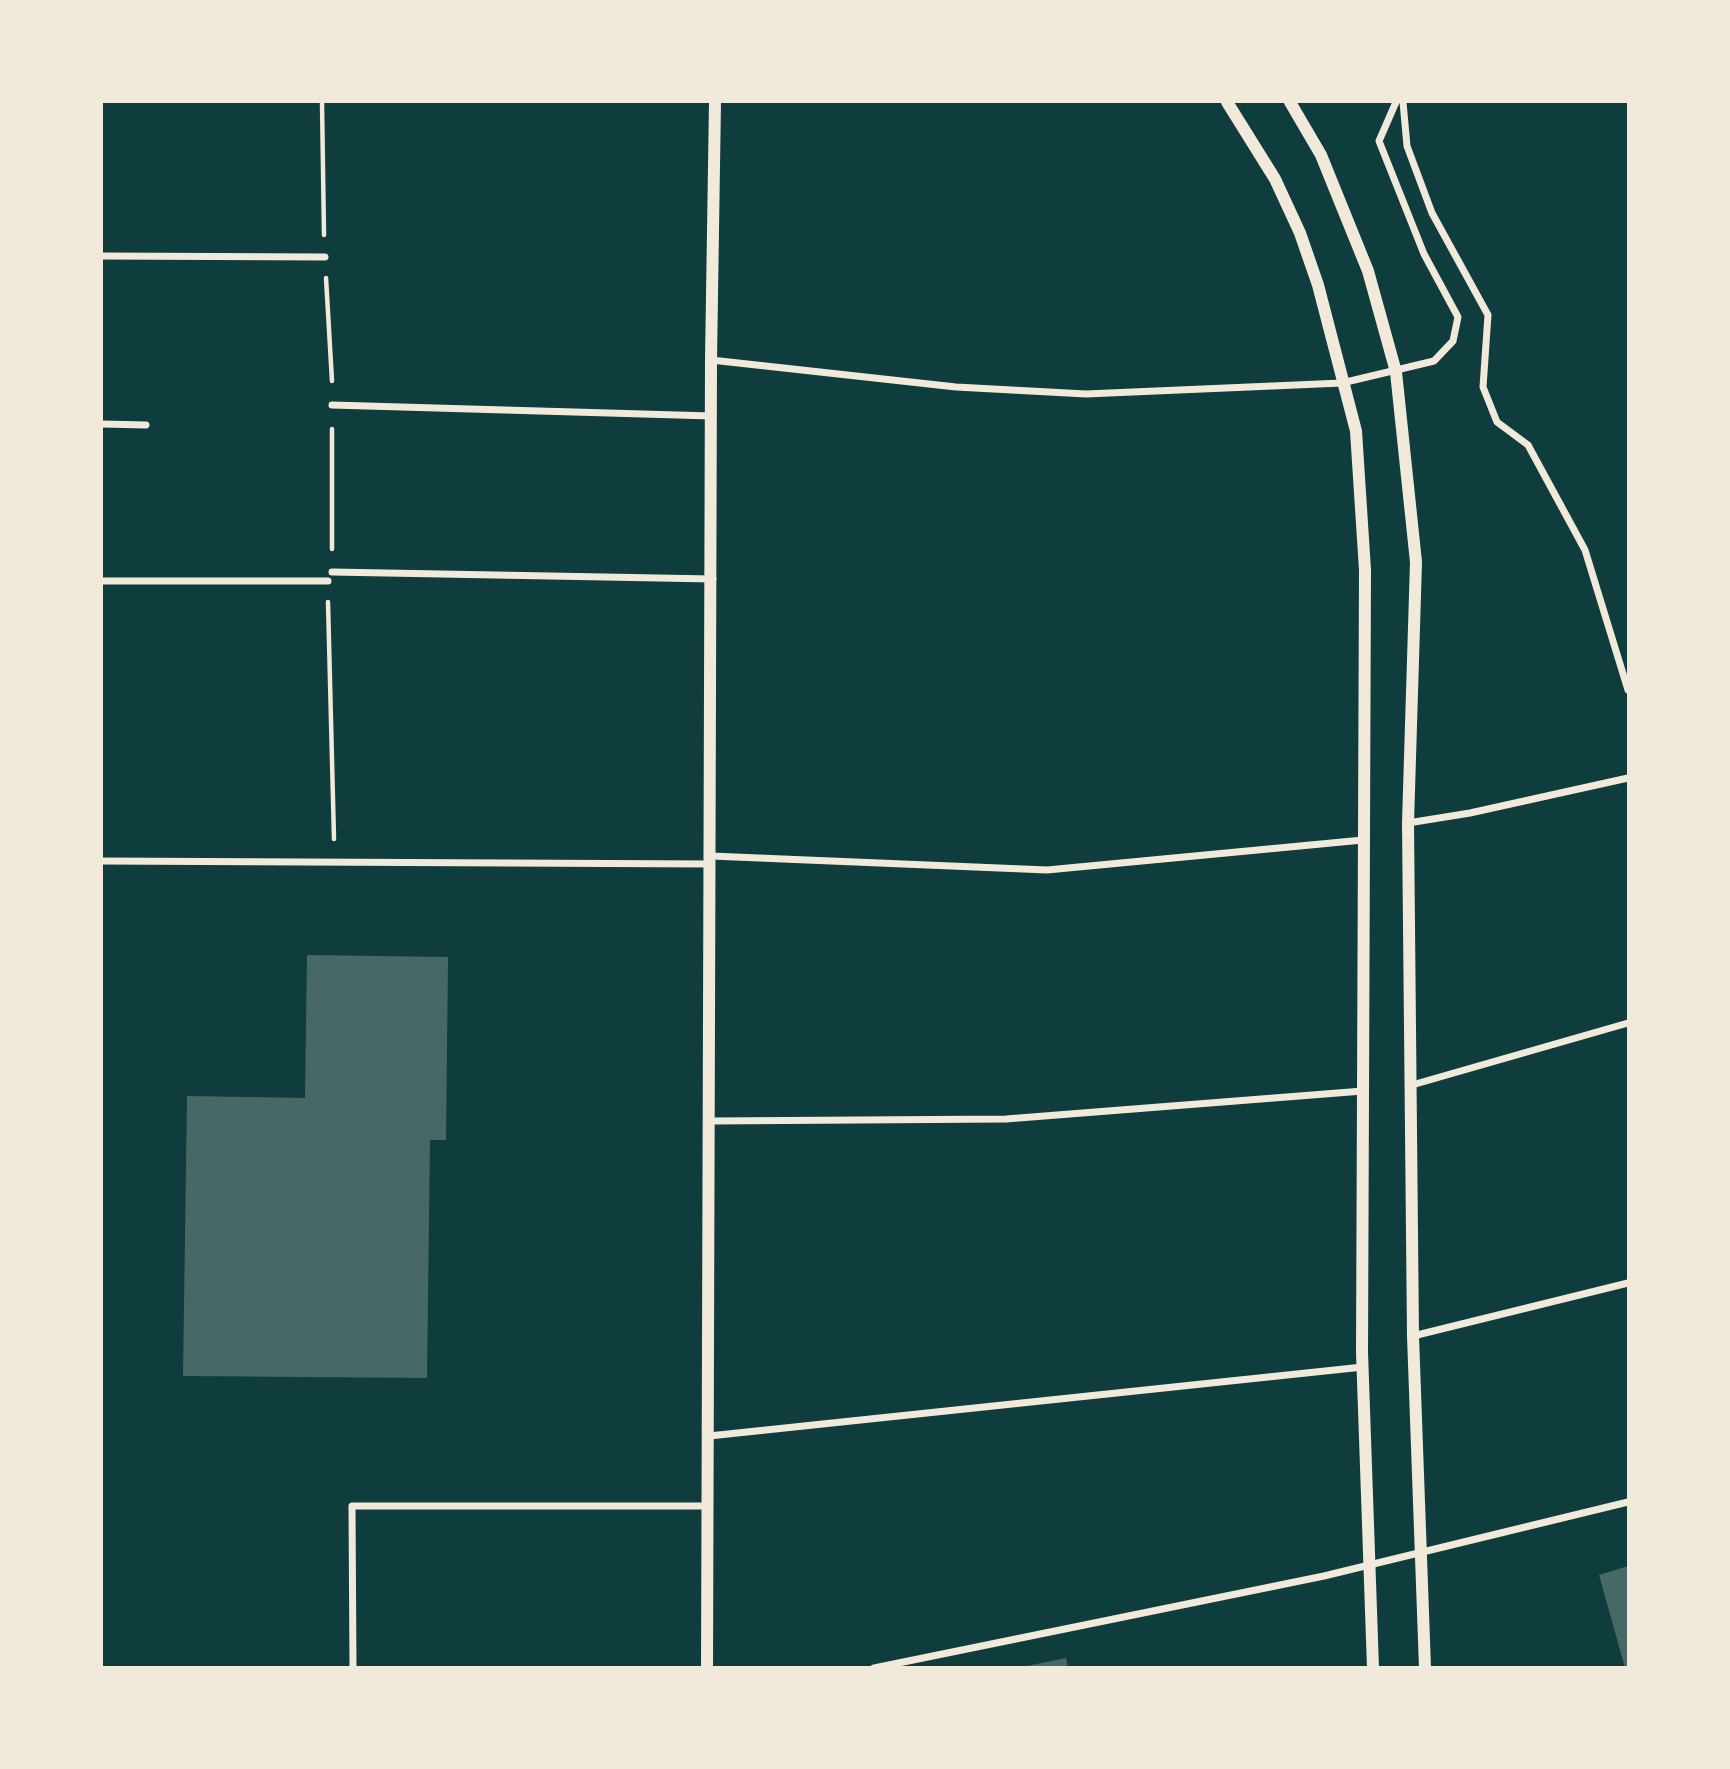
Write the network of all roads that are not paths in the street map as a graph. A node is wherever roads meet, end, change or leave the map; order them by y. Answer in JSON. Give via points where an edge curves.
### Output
{"nodes":[{"id":1,"x":715,"y":102,"type":"edge"},
{"id":2,"x":1227,"y":102,"type":"edge"},
{"id":3,"x":1290,"y":102,"type":"edge"},
{"id":4,"x":1396,"y":102,"type":"edge"},
{"id":5,"x":1403,"y":102,"type":"edge"},
{"id":6,"x":102,"y":256,"type":"edge"},
{"id":7,"x":325,"y":257,"type":"road end"},
{"id":8,"x":711,"y":360,"type":"junction"},
{"id":9,"x":1396,"y":372,"type":"junction"},
{"id":10,"x":1342,"y":383,"type":"junction"},
{"id":11,"x":332,"y":405,"type":"road end"},
{"id":12,"x":712,"y":416,"type":"junction"},
{"id":13,"x":102,"y":424,"type":"edge"},
{"id":14,"x":146,"y":425,"type":"dead end"},
{"id":15,"x":332,"y":572,"type":"road end"},
{"id":16,"x":713,"y":579,"type":"junction"},
{"id":17,"x":102,"y":581,"type":"edge"},
{"id":18,"x":328,"y":582,"type":"road end"},
{"id":19,"x":1629,"y":690,"type":"edge"},
{"id":20,"x":1629,"y":778,"type":"edge"},
{"id":21,"x":1408,"y":823,"type":"junction"},
{"id":22,"x":1363,"y":840,"type":"junction"},
{"id":23,"x":711,"y":860,"type":"junction"},
{"id":24,"x":102,"y":861,"type":"edge"},
{"id":25,"x":1629,"y":1023,"type":"edge"},
{"id":26,"x":1412,"y":1085,"type":"junction"},
{"id":27,"x":1363,"y":1091,"type":"junction"},
{"id":28,"x":711,"y":1121,"type":"junction"},
{"id":29,"x":1629,"y":1283,"type":"edge"},
{"id":30,"x":1413,"y":1336,"type":"junction"},
{"id":31,"x":1363,"y":1367,"type":"junction"},
{"id":32,"x":709,"y":1436,"type":"junction"},
{"id":33,"x":1629,"y":1502,"type":"edge"},
{"id":34,"x":709,"y":1506,"type":"junction"},
{"id":35,"x":1420,"y":1552,"type":"junction"},
{"id":36,"x":1370,"y":1565,"type":"junction"},
{"id":37,"x":353,"y":1668,"type":"edge"},
{"id":38,"x":707,"y":1668,"type":"edge"},
{"id":39,"x":874,"y":1668,"type":"edge"},
{"id":40,"x":1373,"y":1668,"type":"edge"},
{"id":41,"x":1425,"y":1668,"type":"edge"}],
"edges":[{"from":1,"to":8,"type":"street"},
{"from":2,"to":10,"type":"street","via":[[1275,180],[1300,233]]},
{"from":3,"to":9,"type":"street","via":[[1321,155],[1368,271]]},
{"from":4,"to":9,"type":"street","via":[[1379,141],[1423,254],[1458,317],[1453,341],[1434,361]]},
{"from":5,"to":19,"type":"street","via":[[1408,146],[1432,213],[1488,315],[1483,387],[1497,422],[1528,445],[1585,550]]},
{"from":6,"to":7,"type":"street"},
{"from":8,"to":10,"type":"street","via":[[956,387],[1086,394]]},
{"from":8,"to":12,"type":"street"},
{"from":9,"to":10,"type":"street"},
{"from":9,"to":21,"type":"street","via":[[1416,562]]},
{"from":10,"to":22,"type":"street","via":[[1356,431],[1365,570]]},
{"from":11,"to":12,"type":"street"},
{"from":12,"to":16,"type":"street"},
{"from":13,"to":14,"type":"street"},
{"from":15,"to":16,"type":"street"},
{"from":16,"to":23,"type":"street"},
{"from":17,"to":18,"type":"street"},
{"from":20,"to":21,"type":"street"},
{"from":21,"to":26,"type":"street"},
{"from":22,"to":23,"type":"street","via":[[1047,870]]},
{"from":22,"to":27,"type":"street"},
{"from":23,"to":24,"type":"street"},
{"from":23,"to":28,"type":"street"},
{"from":25,"to":26,"type":"street"},
{"from":26,"to":30,"type":"street"},
{"from":27,"to":28,"type":"street","via":[[1006,1119]]},
{"from":27,"to":31,"type":"street"},
{"from":28,"to":32,"type":"street"},
{"from":29,"to":30,"type":"street"},
{"from":30,"to":35,"type":"street"},
{"from":31,"to":32,"type":"street"},
{"from":31,"to":36,"type":"street"},
{"from":32,"to":34,"type":"street"},
{"from":33,"to":35,"type":"street"},
{"from":34,"to":37,"type":"street","via":[[352,1506]]},
{"from":34,"to":38,"type":"street"},
{"from":35,"to":36,"type":"street"},
{"from":35,"to":41,"type":"street"},
{"from":36,"to":39,"type":"street"},
{"from":36,"to":40,"type":"street"}]}
